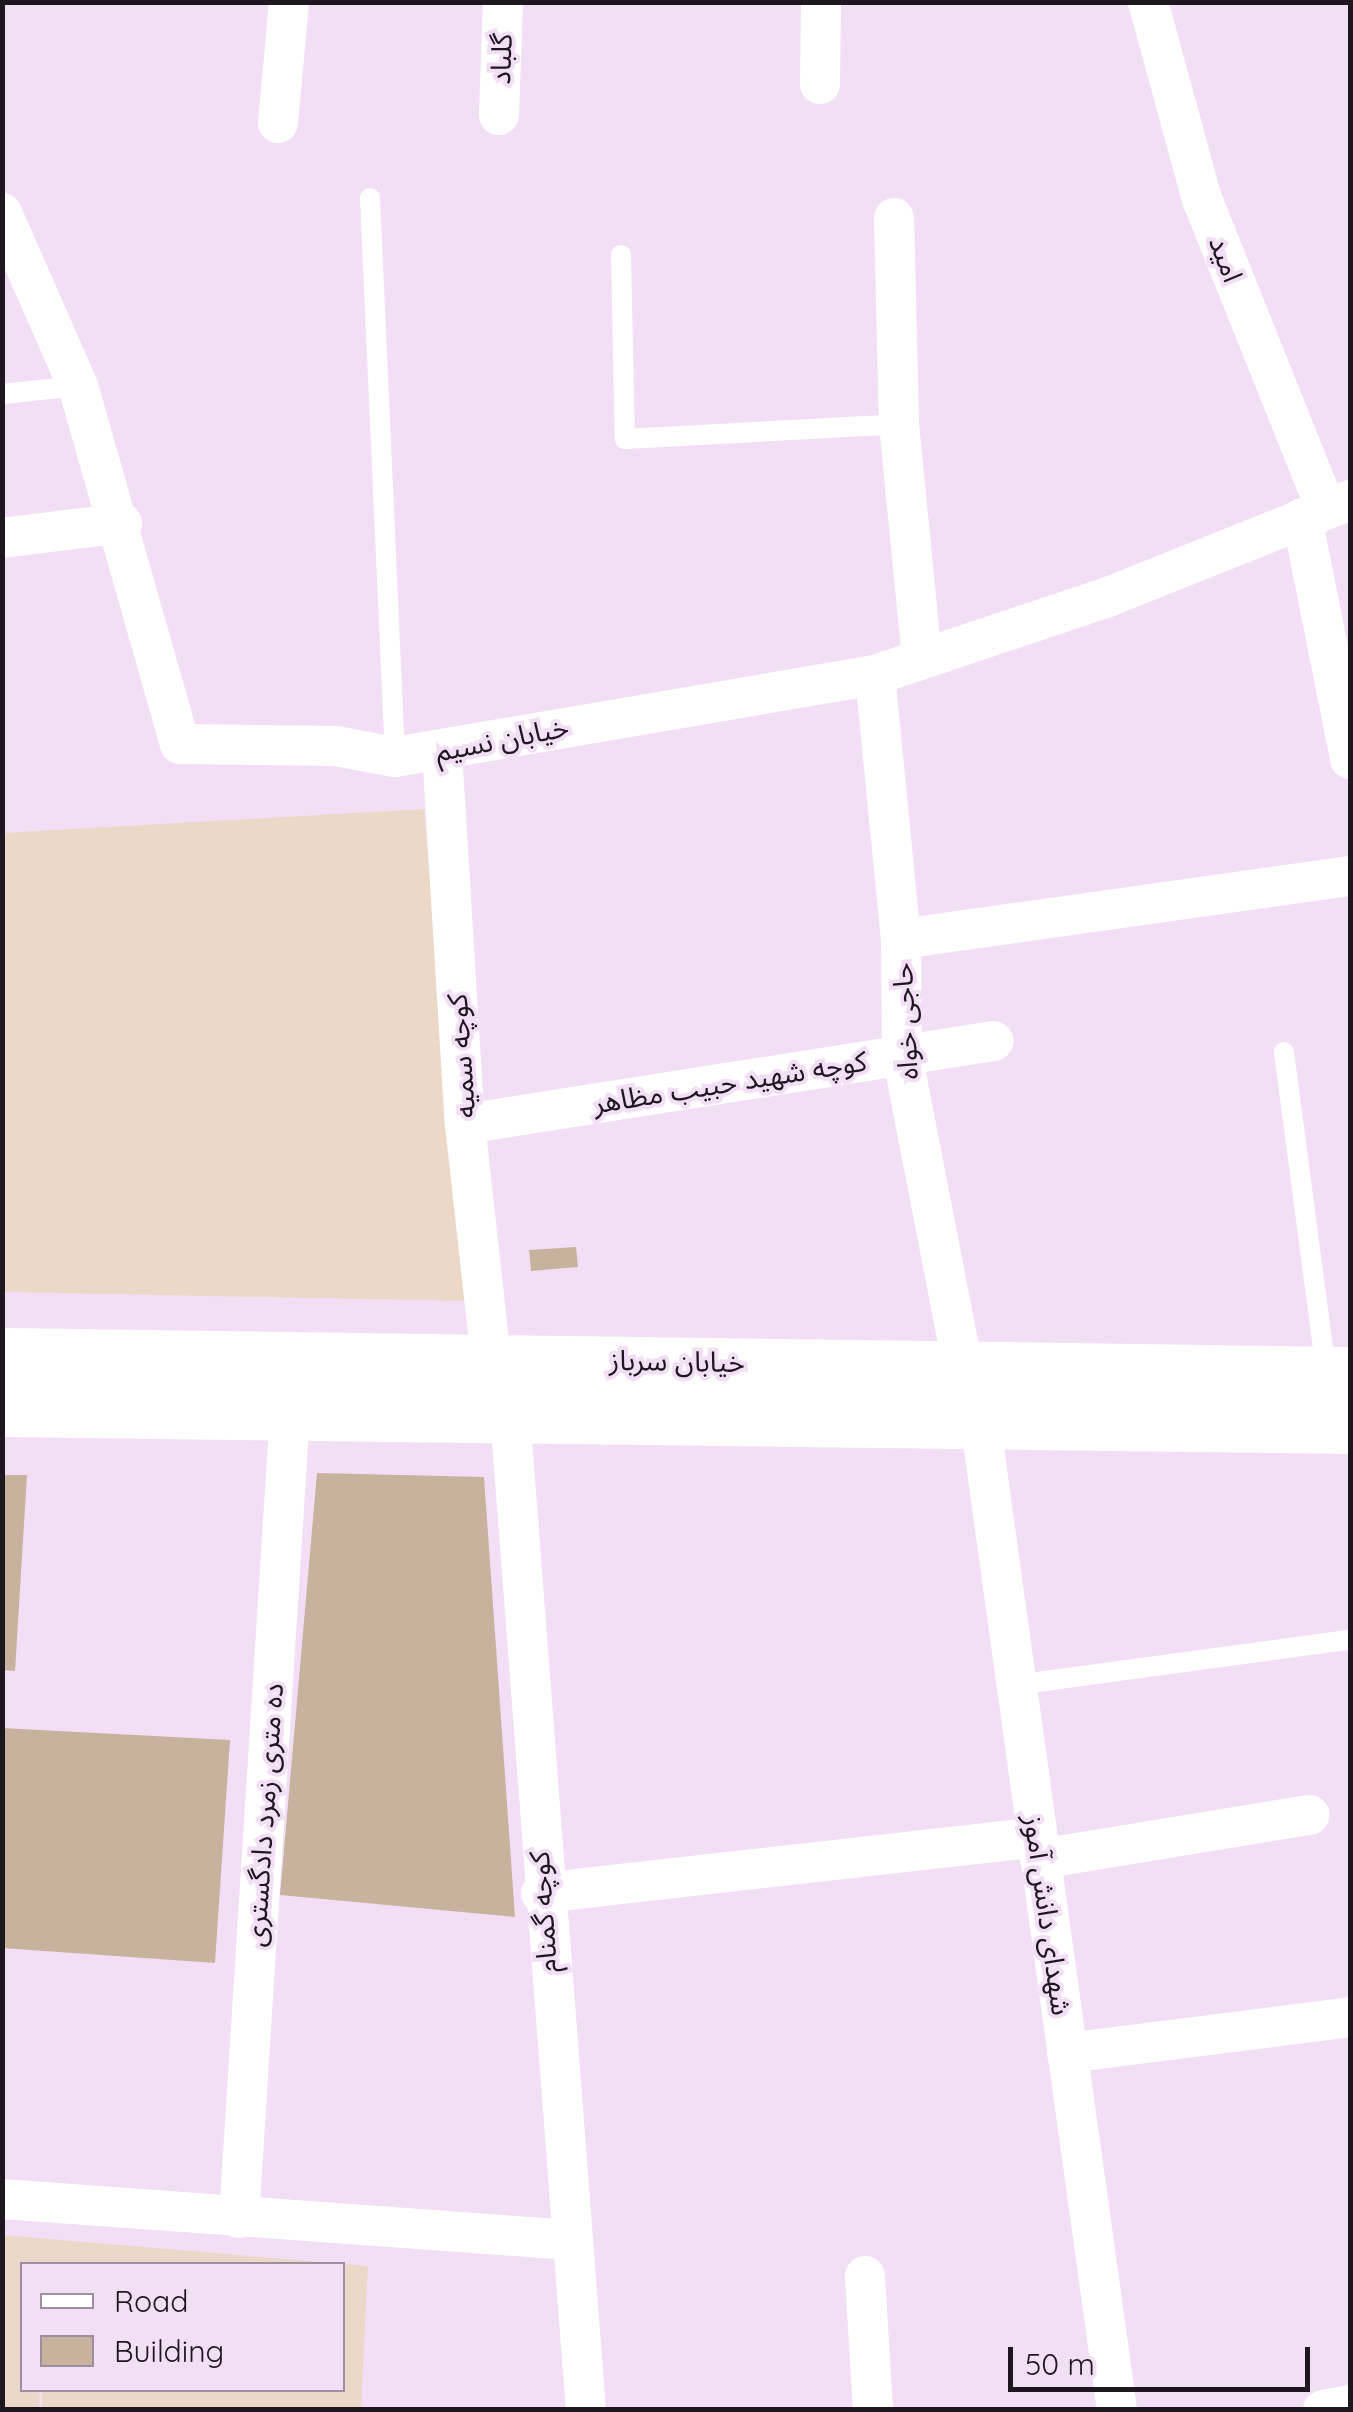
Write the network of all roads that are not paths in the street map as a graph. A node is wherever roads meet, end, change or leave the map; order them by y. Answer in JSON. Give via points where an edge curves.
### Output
{"nodes":[{"id":1,"x":289,"y":2,"type":"edge"},
{"id":2,"x":503,"y":2,"type":"edge"},
{"id":3,"x":821,"y":2,"type":"edge"},
{"id":4,"x":1148,"y":2,"type":"edge"},
{"id":5,"x":820,"y":84,"type":"dead end"},
{"id":6,"x":499,"y":115,"type":"dead end"},
{"id":7,"x":278,"y":124,"type":"dead end"},
{"id":8,"x":370,"y":198,"type":"dead end"},
{"id":9,"x":2,"y":213,"type":"edge"},
{"id":10,"x":894,"y":218,"type":"dead end"},
{"id":11,"x":621,"y":255,"type":"dead end"},
{"id":12,"x":78,"y":386,"type":"junction"},
{"id":13,"x":2,"y":394,"type":"edge"},
{"id":14,"x":900,"y":424,"type":"junction"},
{"id":15,"x":1326,"y":509,"type":"edge"},
{"id":16,"x":122,"y":523,"type":"junction"},
{"id":17,"x":2,"y":538,"type":"edge"},
{"id":18,"x":922,"y":658,"type":"junction"},
{"id":19,"x":875,"y":675,"type":"junction"},
{"id":20,"x":442,"y":752,"type":"junction"},
{"id":21,"x":395,"y":758,"type":"junction"},
{"id":22,"x":1350,"y":758,"type":"edge"},
{"id":23,"x":1350,"y":876,"type":"edge"},
{"id":24,"x":901,"y":939,"type":"junction"},
{"id":25,"x":994,"y":1041,"type":"dead end"},
{"id":26,"x":1284,"y":1052,"type":"dead end"},
{"id":27,"x":902,"y":1054,"type":"junction"},
{"id":28,"x":465,"y":1124,"type":"junction"},
{"id":29,"x":2,"y":1355,"type":"edge"},
{"id":30,"x":491,"y":1359,"type":"junction"},
{"id":31,"x":962,"y":1364,"type":"junction"},
{"id":32,"x":1339,"y":1374,"type":"edge"},
{"id":33,"x":2,"y":1409,"type":"edge"},
{"id":34,"x":290,"y":1412,"type":"junction"},
{"id":35,"x":510,"y":1414,"type":"junction"},
{"id":36,"x":980,"y":1420,"type":"junction"},
{"id":37,"x":1350,"y":1426,"type":"edge"},
{"id":38,"x":1350,"y":1640,"type":"edge"},
{"id":39,"x":1015,"y":1685,"type":"junction"},
{"id":40,"x":1309,"y":1816,"type":"dead end"},
{"id":41,"x":1038,"y":1848,"type":"junction"},
{"id":42,"x":541,"y":1893,"type":"junction"},
{"id":43,"x":1350,"y":2017,"type":"edge"},
{"id":44,"x":1067,"y":2053,"type":"junction"},
{"id":45,"x":2,"y":2199,"type":"edge"},
{"id":46,"x":238,"y":2218,"type":"junction"},
{"id":47,"x":571,"y":2240,"type":"junction"},
{"id":48,"x":864,"y":2276,"type":"dead end"},
{"id":49,"x":1350,"y":2406,"type":"edge"},
{"id":50,"x":586,"y":2410,"type":"edge"},
{"id":51,"x":873,"y":2410,"type":"edge"},
{"id":52,"x":1117,"y":2410,"type":"edge"},
{"id":53,"x":1322,"y":2410,"type":"edge"}],
"edges":[{"from":1,"to":7,"type":"street"},
{"from":2,"to":6,"type":"street","name":"گلباد"},
{"from":3,"to":5,"type":"street"},
{"from":4,"to":15,"type":"street","name":"امید","via":[[1202,200]]},
{"from":8,"to":21,"type":"lane"},
{"from":9,"to":12,"type":"street","name":"خیابان نسیم"},
{"from":10,"to":14,"type":"street"},
{"from":11,"to":14,"type":"lane","via":[[626,438]]},
{"from":12,"to":13,"type":"lane"},
{"from":12,"to":16,"type":"street","name":"خیابان نسیم"},
{"from":14,"to":18,"type":"street"},
{"from":15,"to":18,"type":"street","name":"خیابان نسیم","via":[[1108,597]]},
{"from":15,"to":22,"type":"street","name":"امید"},
{"from":16,"to":17,"type":"street"},
{"from":16,"to":21,"type":"street","name":"خیابان نسیم","via":[[180,744],[336,746]]},
{"from":18,"to":19,"type":"street","name":"خیابان نسیم"},
{"from":19,"to":20,"type":"street","name":"خیابان نسیم"},
{"from":19,"to":24,"type":"street","name":"حاجی خواه"},
{"from":20,"to":21,"type":"street","name":"خیابان نسیم"},
{"from":20,"to":28,"type":"street","name":"کوچه سمیه"},
{"from":23,"to":24,"type":"street"},
{"from":24,"to":27,"type":"street","name":"حاجی خواه"},
{"from":25,"to":27,"type":"street","name":"کوچه شهید حبیب مظاهر"},
{"from":26,"to":32,"type":"lane"},
{"from":27,"to":28,"type":"street","name":"کوچه شهید حبیب مظاهر"},
{"from":27,"to":31,"type":"street","name":"حاجی خواه"},
{"from":28,"to":30,"type":"street","name":"کوچه سمیه"},
{"from":29,"to":30,"type":"main road","name":"خیابان سرباز"},
{"from":30,"to":31,"type":"main road","name":"خیابان سرباز"},
{"from":31,"to":32,"type":"main road","name":"خیابان سرباز"},
{"from":33,"to":34,"type":"main road","name":"خیابان سرباز"},
{"from":34,"to":35,"type":"main road","name":"خیابان سرباز"},
{"from":34,"to":46,"type":"street","name":"ده متری زمرد دادگستری"},
{"from":35,"to":36,"type":"main road","name":"خیابان سرباز"},
{"from":35,"to":42,"type":"street","name":"کوچه گمنام"},
{"from":36,"to":37,"type":"main road","name":"خیابان سرباز"},
{"from":36,"to":39,"type":"street","name":"شهدای دانش آموز"},
{"from":38,"to":39,"type":"lane"},
{"from":39,"to":41,"type":"street","name":"شهدای دانش آموز"},
{"from":40,"to":41,"type":"street"},
{"from":41,"to":42,"type":"street"},
{"from":41,"to":44,"type":"street","name":"شهدای دانش آموز"},
{"from":42,"to":47,"type":"street","name":"کوچه گمنام"},
{"from":43,"to":44,"type":"street"},
{"from":44,"to":52,"type":"street","name":"شهدای دانش آموز"},
{"from":45,"to":46,"type":"street"},
{"from":46,"to":47,"type":"street"},
{"from":47,"to":50,"type":"street","name":"کوچه گمنام"},
{"from":48,"to":51,"type":"street"},
{"from":49,"to":53,"type":"street"}]}
